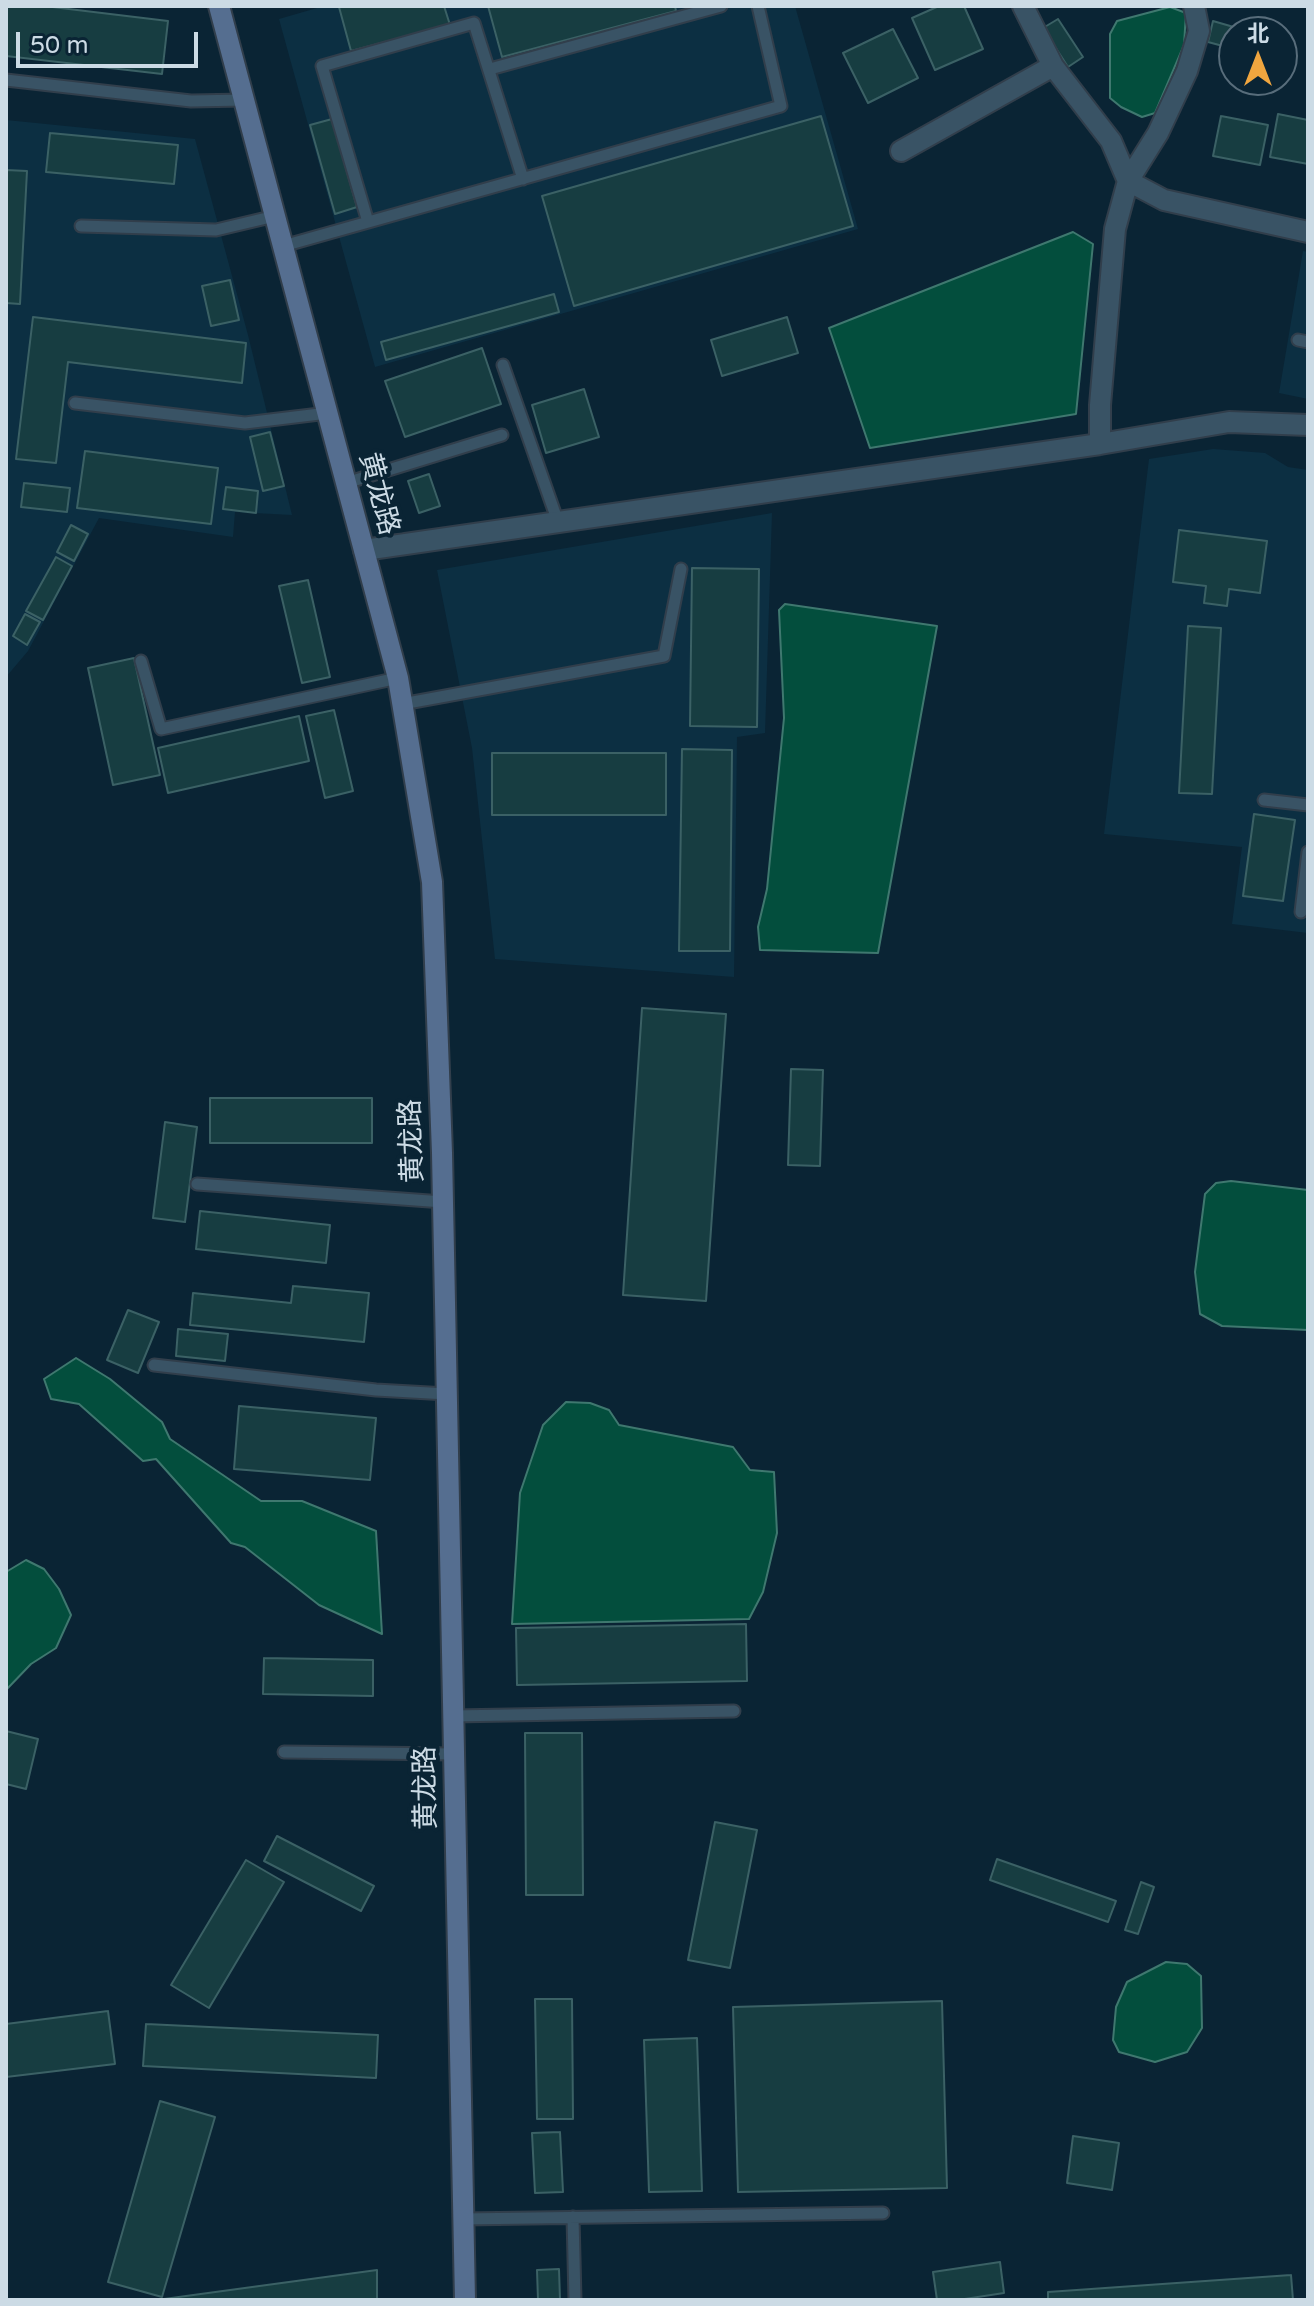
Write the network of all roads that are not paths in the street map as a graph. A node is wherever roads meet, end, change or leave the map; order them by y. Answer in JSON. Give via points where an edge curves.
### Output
{"nodes":[{"id":1,"x":219,"y":6,"type":"edge"},
{"id":2,"x":721,"y":6,"type":"edge"},
{"id":3,"x":758,"y":6,"type":"edge"},
{"id":4,"x":1023,"y":6,"type":"edge"},
{"id":5,"x":1194,"y":6,"type":"edge"},
{"id":6,"x":1053,"y":66,"type":"junction"},
{"id":7,"x":490,"y":69,"type":"junction"},
{"id":8,"x":6,"y":80,"type":"edge"},
{"id":9,"x":244,"y":100,"type":"junction"},
{"id":10,"x":901,"y":151,"type":"dead end"},
{"id":11,"x":523,"y":179,"type":"junction"},
{"id":12,"x":1128,"y":181,"type":"junction"},
{"id":13,"x":275,"y":216,"type":"junction"},
{"id":14,"x":368,"y":222,"type":"junction"},
{"id":15,"x":81,"y":226,"type":"dead end"},
{"id":16,"x":1308,"y":232,"type":"edge"},
{"id":17,"x":283,"y":246,"type":"junction"},
{"id":18,"x":503,"y":365,"type":"dead end"},
{"id":19,"x":75,"y":403,"type":"dead end"},
{"id":20,"x":328,"y":413,"type":"junction"},
{"id":21,"x":1308,"y":425,"type":"edge"},
{"id":22,"x":502,"y":435,"type":"dead end"},
{"id":23,"x":1100,"y":444,"type":"junction"},
{"id":24,"x":346,"y":483,"type":"junction"},
{"id":25,"x":558,"y":522,"type":"junction"},
{"id":26,"x":364,"y":550,"type":"junction"},
{"id":27,"x":681,"y":569,"type":"dead end"},
{"id":28,"x":141,"y":661,"type":"dead end"},
{"id":29,"x":398,"y":678,"type":"junction"},
{"id":30,"x":402,"y":704,"type":"junction"},
{"id":31,"x":1264,"y":800,"type":"dead end"},
{"id":32,"x":1308,"y":805,"type":"edge"},
{"id":33,"x":1308,"y":852,"type":"edge"},
{"id":34,"x":1301,"y":912,"type":"dead end"},
{"id":35,"x":197,"y":1184,"type":"dead end"},
{"id":36,"x":443,"y":1202,"type":"junction"},
{"id":37,"x":154,"y":1365,"type":"dead end"},
{"id":38,"x":447,"y":1394,"type":"junction"},
{"id":39,"x":734,"y":1711,"type":"dead end"},
{"id":40,"x":453,"y":1716,"type":"junction"},
{"id":41,"x":284,"y":1752,"type":"dead end"},
{"id":42,"x":454,"y":1754,"type":"junction"},
{"id":43,"x":883,"y":2213,"type":"dead end"},
{"id":44,"x":573,"y":2217,"type":"junction"},
{"id":45,"x":463,"y":2219,"type":"junction"},
{"id":46,"x":465,"y":2300,"type":"edge"},
{"id":47,"x":575,"y":2300,"type":"edge"}],
"edges":[{"from":1,"to":9,"type":"main road","name":"黄龙路"},
{"from":2,"to":7,"type":"lane"},
{"from":3,"to":11,"type":"lane","via":[[781,106]]},
{"from":4,"to":6,"type":"street"},
{"from":5,"to":12,"type":"street","via":[[1199,31],[1187,71]]},
{"from":6,"to":10,"type":"street"},
{"from":6,"to":12,"type":"street","via":[[1111,141]]},
{"from":7,"to":11,"type":"lane"},
{"from":7,"to":14,"type":"lane","via":[[474,23],[322,66]]},
{"from":8,"to":9,"type":"lane","via":[[191,101]]},
{"from":9,"to":13,"type":"main road","name":"黄龙路"},
{"from":11,"to":14,"type":"lane"},
{"from":12,"to":16,"type":"street","via":[[1164,200]]},
{"from":12,"to":23,"type":"street","via":[[1115,229]]},
{"from":13,"to":15,"type":"lane","via":[[216,230]]},
{"from":13,"to":17,"type":"main road","name":"黄龙路"},
{"from":14,"to":17,"type":"lane"},
{"from":17,"to":20,"type":"main road","name":"黄龙路"},
{"from":18,"to":25,"type":"lane"},
{"from":19,"to":20,"type":"lane","via":[[245,423]]},
{"from":20,"to":24,"type":"main road","name":"黄龙路"},
{"from":21,"to":23,"type":"street","via":[[1229,422]]},
{"from":22,"to":24,"type":"lane"},
{"from":23,"to":25,"type":"street"},
{"from":24,"to":26,"type":"main road","name":"黄龙路"},
{"from":25,"to":26,"type":"street"},
{"from":26,"to":29,"type":"main road","name":"黄龙路"},
{"from":27,"to":30,"type":"lane","via":[[664,656]]},
{"from":28,"to":29,"type":"lane","via":[[161,729]]},
{"from":29,"to":30,"type":"main road","name":"黄龙路"},
{"from":30,"to":36,"type":"main road","name":"黄龙路","via":[[432,882]]},
{"from":31,"to":32,"type":"lane"},
{"from":33,"to":34,"type":"lane"},
{"from":35,"to":36,"type":"lane"},
{"from":36,"to":38,"type":"main road","name":"黄龙路"},
{"from":37,"to":38,"type":"lane"},
{"from":38,"to":40,"type":"main road","name":"黄龙路"},
{"from":39,"to":40,"type":"lane"},
{"from":40,"to":42,"type":"main road","name":"黄龙路"},
{"from":41,"to":42,"type":"lane"},
{"from":42,"to":45,"type":"main road","name":"黄龙路"},
{"from":43,"to":44,"type":"lane"},
{"from":44,"to":45,"type":"lane"},
{"from":44,"to":47,"type":"lane"},
{"from":45,"to":46,"type":"main road","name":"黄龙路"}]}
